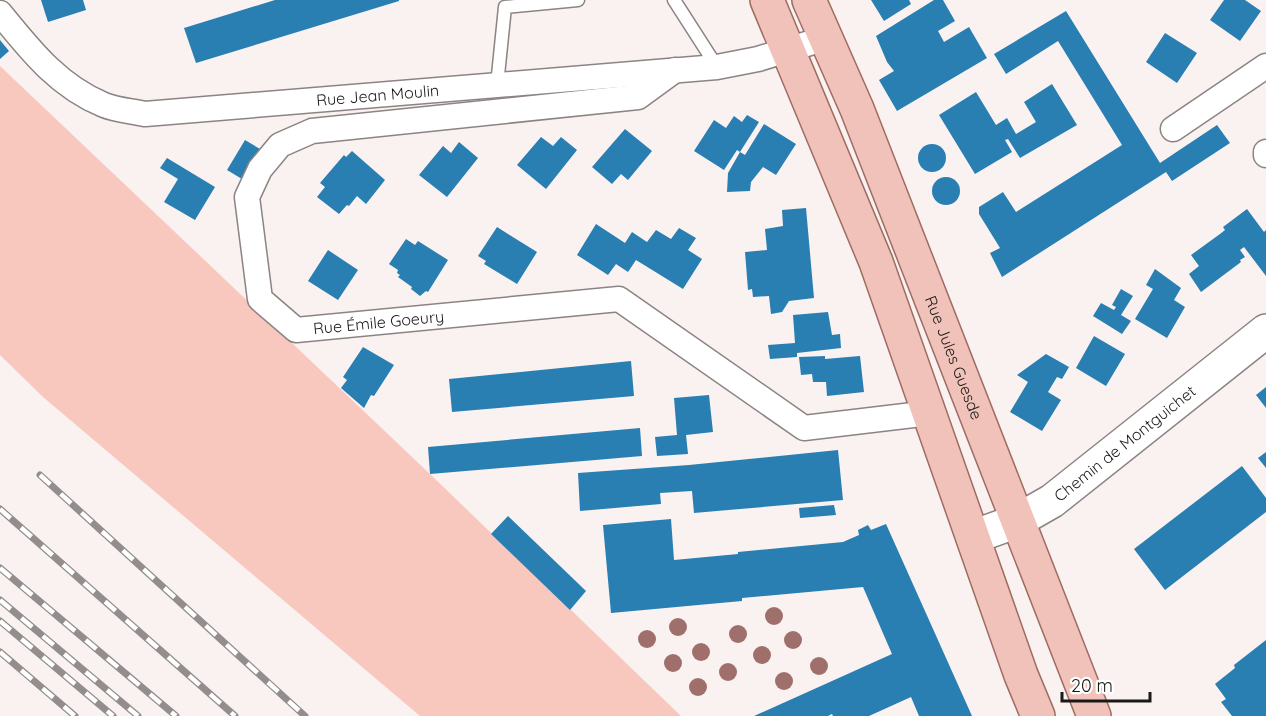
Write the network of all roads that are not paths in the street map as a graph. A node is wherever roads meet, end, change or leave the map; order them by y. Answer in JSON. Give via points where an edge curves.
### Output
{"nodes":[{"id":1,"x":578,"y":0,"type":"edge"},
{"id":2,"x":674,"y":0,"type":"edge"},
{"id":3,"x":767,"y":0,"type":"edge"},
{"id":4,"x":809,"y":0,"type":"edge"},
{"id":5,"x":0,"y":13,"type":"edge"},
{"id":6,"x":826,"y":38,"type":"junction"},
{"id":7,"x":789,"y":51,"type":"junction"},
{"id":8,"x":1266,"y":66,"type":"edge"},
{"id":9,"x":717,"y":67,"type":"junction"},
{"id":10,"x":675,"y":70,"type":"junction"},
{"id":11,"x":497,"y":85,"type":"junction"},
{"id":12,"x":1173,"y":129,"type":"dead end"},
{"id":13,"x":1266,"y":331,"type":"edge"},
{"id":14,"x":930,"y":412,"type":"junction"},
{"id":15,"x":1017,"y":521,"type":"junction"},
{"id":16,"x":973,"y":537,"type":"junction"},
{"id":17,"x":1038,"y":716,"type":"edge"},
{"id":18,"x":1094,"y":716,"type":"edge"}],
"edges":[{"from":1,"to":11,"type":"lane","via":[[506,7]]},
{"from":2,"to":9,"type":"lane"},
{"from":3,"to":7,"type":"main road"},
{"from":4,"to":6,"type":"main road","name":"Rue Jules Guesde"},
{"from":5,"to":11,"type":"street","name":"Rue Jean Moulin","via":[[68,87],[105,105],[145,114]]},
{"from":6,"to":7,"type":"street","name":"Rue Jean Moulin"},
{"from":6,"to":15,"type":"main road","name":"Rue Jules Guesde"},
{"from":7,"to":9,"type":"street","name":"Rue Jean Moulin"},
{"from":7,"to":14,"type":"main road","via":[[876,262]]},
{"from":8,"to":12,"type":"street"},
{"from":9,"to":10,"type":"street","name":"Rue Jean Moulin"},
{"from":10,"to":11,"type":"street","name":"Rue Jean Moulin"},
{"from":10,"to":14,"type":"street","name":"Rue Émile Goeury","via":[[638,97],[312,131],[280,145],[260,169],[247,197],[260,299],[296,330],[619,299],[804,428]]},
{"from":13,"to":15,"type":"street","name":"Chemin de Montguichet","via":[[1052,501]]},
{"from":14,"to":16,"type":"main road"},
{"from":15,"to":16,"type":"street","name":"Chemin de Montguichet"},
{"from":15,"to":18,"type":"main road","name":"Rue Jules Guesde"},
{"from":16,"to":17,"type":"main road"}]}
